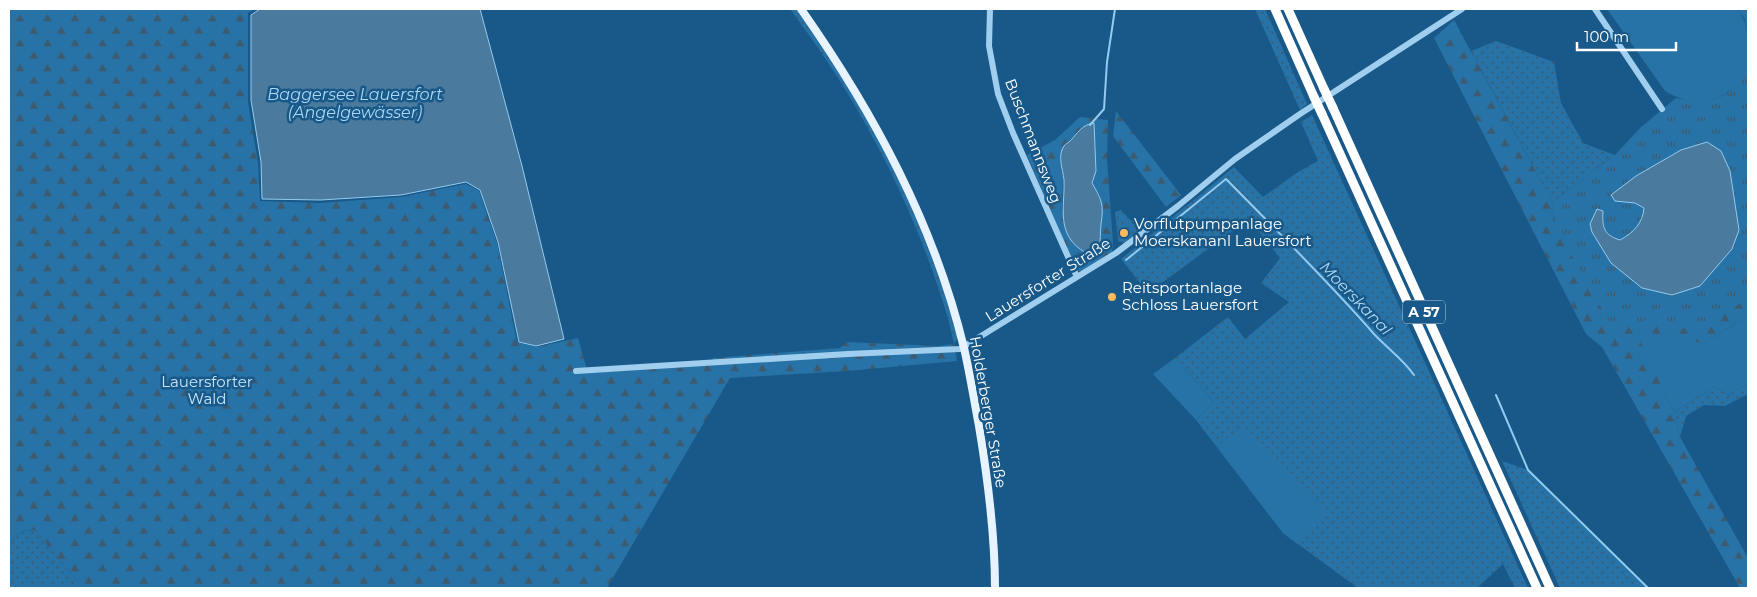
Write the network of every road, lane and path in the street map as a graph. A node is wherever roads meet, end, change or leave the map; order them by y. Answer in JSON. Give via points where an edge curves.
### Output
{"nodes":[{"id":1,"x":801,"y":9,"type":"edge"},
{"id":2,"x":990,"y":9,"type":"edge"},
{"id":3,"x":1275,"y":9,"type":"edge"},
{"id":4,"x":1288,"y":9,"type":"edge"},
{"id":5,"x":1462,"y":9,"type":"edge"},
{"id":6,"x":1595,"y":9,"type":"edge"},
{"id":7,"x":1662,"y":109,"type":"dead end"},
{"id":8,"x":1077,"y":277,"type":"junction"},
{"id":9,"x":964,"y":346,"type":"junction"},
{"id":10,"x":576,"y":371,"type":"dead end"},
{"id":11,"x":995,"y":588,"type":"edge"},
{"id":12,"x":1537,"y":588,"type":"edge"},
{"id":13,"x":1550,"y":588,"type":"edge"}],
"edges":[{"from":1,"to":9,"type":"main road","name":"Holderberger Straße","via":[[848,78],[901,175],[926,232]]},
{"from":2,"to":8,"type":"street","name":"Buschmannsweg","via":[[988,46],[998,94]]},
{"from":3,"to":12,"type":"highway","number":"A 57","bridge":true},
{"from":4,"to":13,"type":"highway","number":"A 57","bridge":true},
{"from":5,"to":8,"type":"street","name":"Lauersforter Straße","via":[[1292,119],[1227,165],[1116,253]]},
{"from":6,"to":7,"type":"street"},
{"from":8,"to":9,"type":"street","name":"Lauersforter Straße"},
{"from":9,"to":10,"type":"street","name":"Lauersforter Straße","via":[[960,349]]},
{"from":9,"to":11,"type":"main road","name":"Holderberger Straße","via":[[987,471]]}]}
